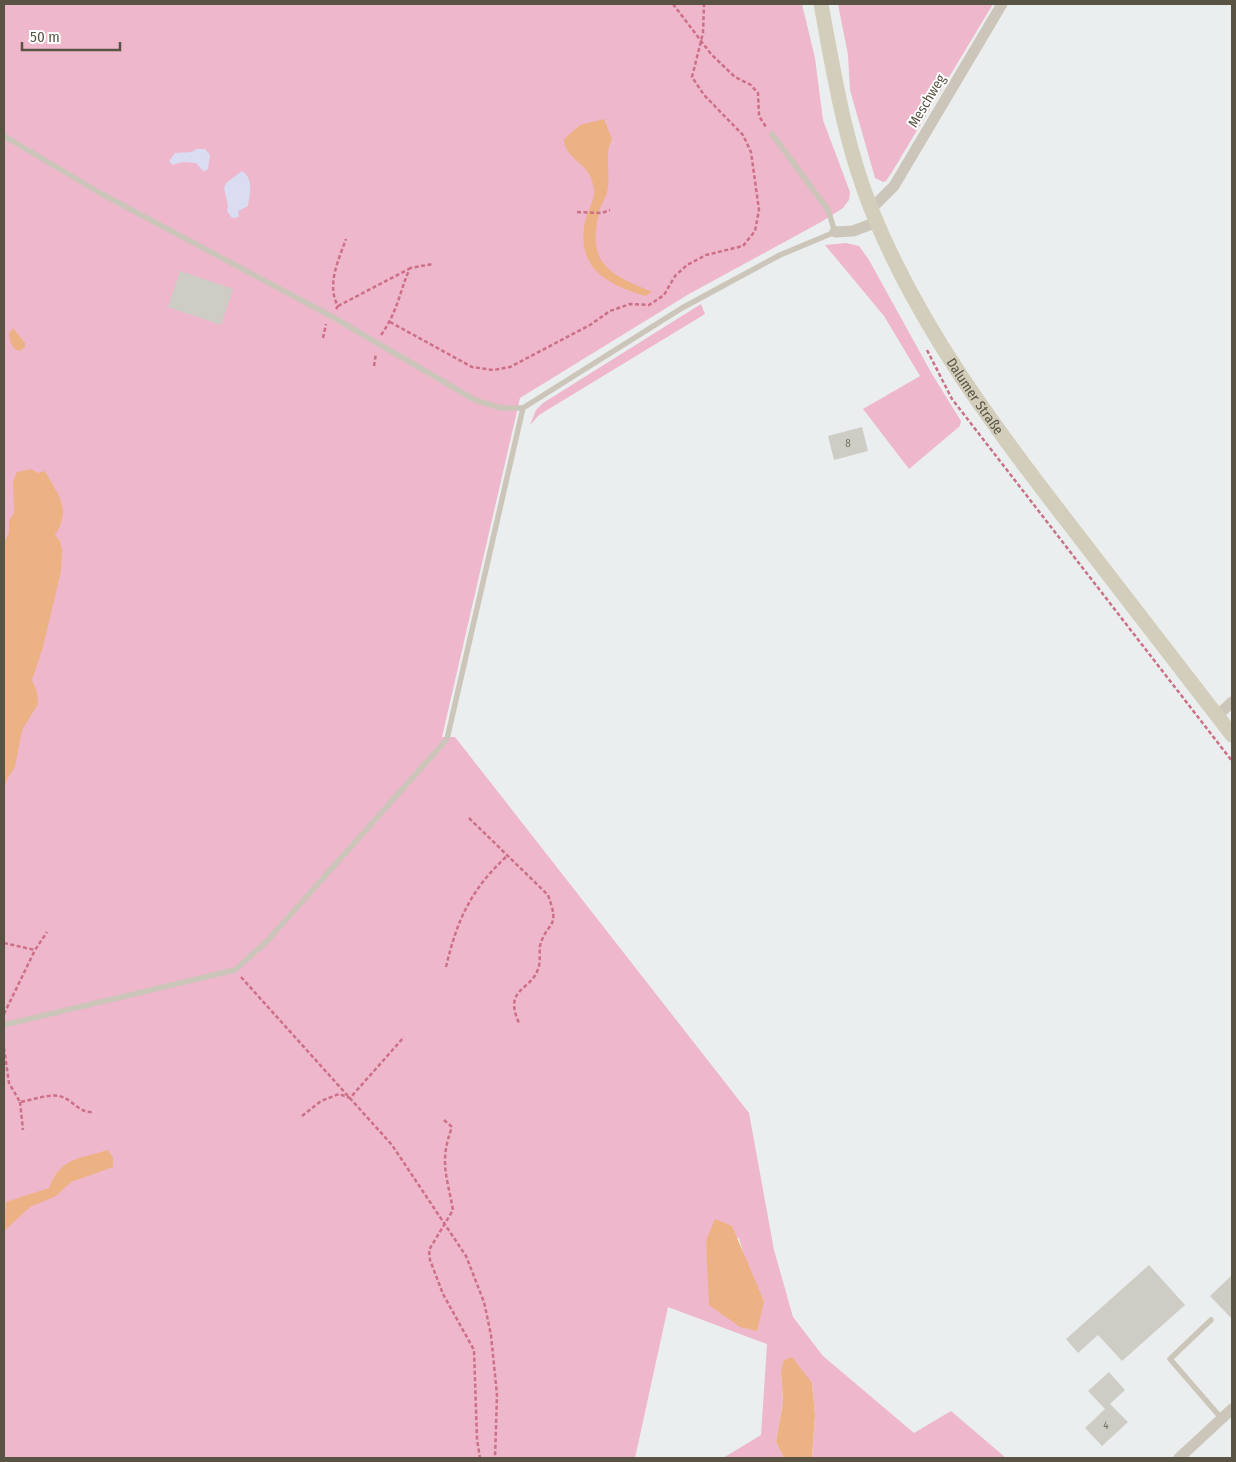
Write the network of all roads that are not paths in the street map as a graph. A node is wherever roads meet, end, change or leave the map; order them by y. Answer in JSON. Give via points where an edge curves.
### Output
{"nodes":[{"id":1,"x":822,"y":4,"type":"edge"},
{"id":2,"x":1002,"y":4,"type":"edge"},
{"id":3,"x":772,"y":134,"type":"road end"},
{"id":4,"x":4,"y":136,"type":"edge"},
{"id":5,"x":874,"y":215,"type":"junction"},
{"id":6,"x":835,"y":232,"type":"junction"},
{"id":7,"x":524,"y":408,"type":"junction"},
{"id":8,"x":1232,"y":702,"type":"edge"},
{"id":9,"x":1217,"y":716,"type":"junction"},
{"id":10,"x":1232,"y":735,"type":"edge"},
{"id":11,"x":4,"y":1026,"type":"edge"},
{"id":12,"x":1211,"y":1320,"type":"dead end"},
{"id":13,"x":1232,"y":1409,"type":"edge"},
{"id":14,"x":1222,"y":1419,"type":"junction"},
{"id":15,"x":1178,"y":1458,"type":"edge"}],
"edges":[{"from":1,"to":5,"type":"main road","name":"Dalumer Straße","via":[[840,108]]},
{"from":2,"to":5,"type":"street","name":"Meschweg"},
{"from":3,"to":6,"type":"lane","via":[[828,210]]},
{"from":4,"to":7,"type":"lane","via":[[100,193],[331,316],[475,400],[501,408]]},
{"from":5,"to":6,"type":"street","via":[[853,231]]},
{"from":5,"to":9,"type":"main road","name":"Dalumer Straße","via":[[918,307],[968,388],[1011,449]]},
{"from":6,"to":7,"type":"lane","via":[[780,255],[682,308]]},
{"from":7,"to":11,"type":"lane","via":[[447,740],[267,942],[235,970]]},
{"from":8,"to":9,"type":"street"},
{"from":9,"to":10,"type":"main road","name":"Dalumer Straße"},
{"from":12,"to":14,"type":"lane","via":[[1170,1360]]},
{"from":13,"to":14,"type":"street"},
{"from":14,"to":15,"type":"street"}]}
